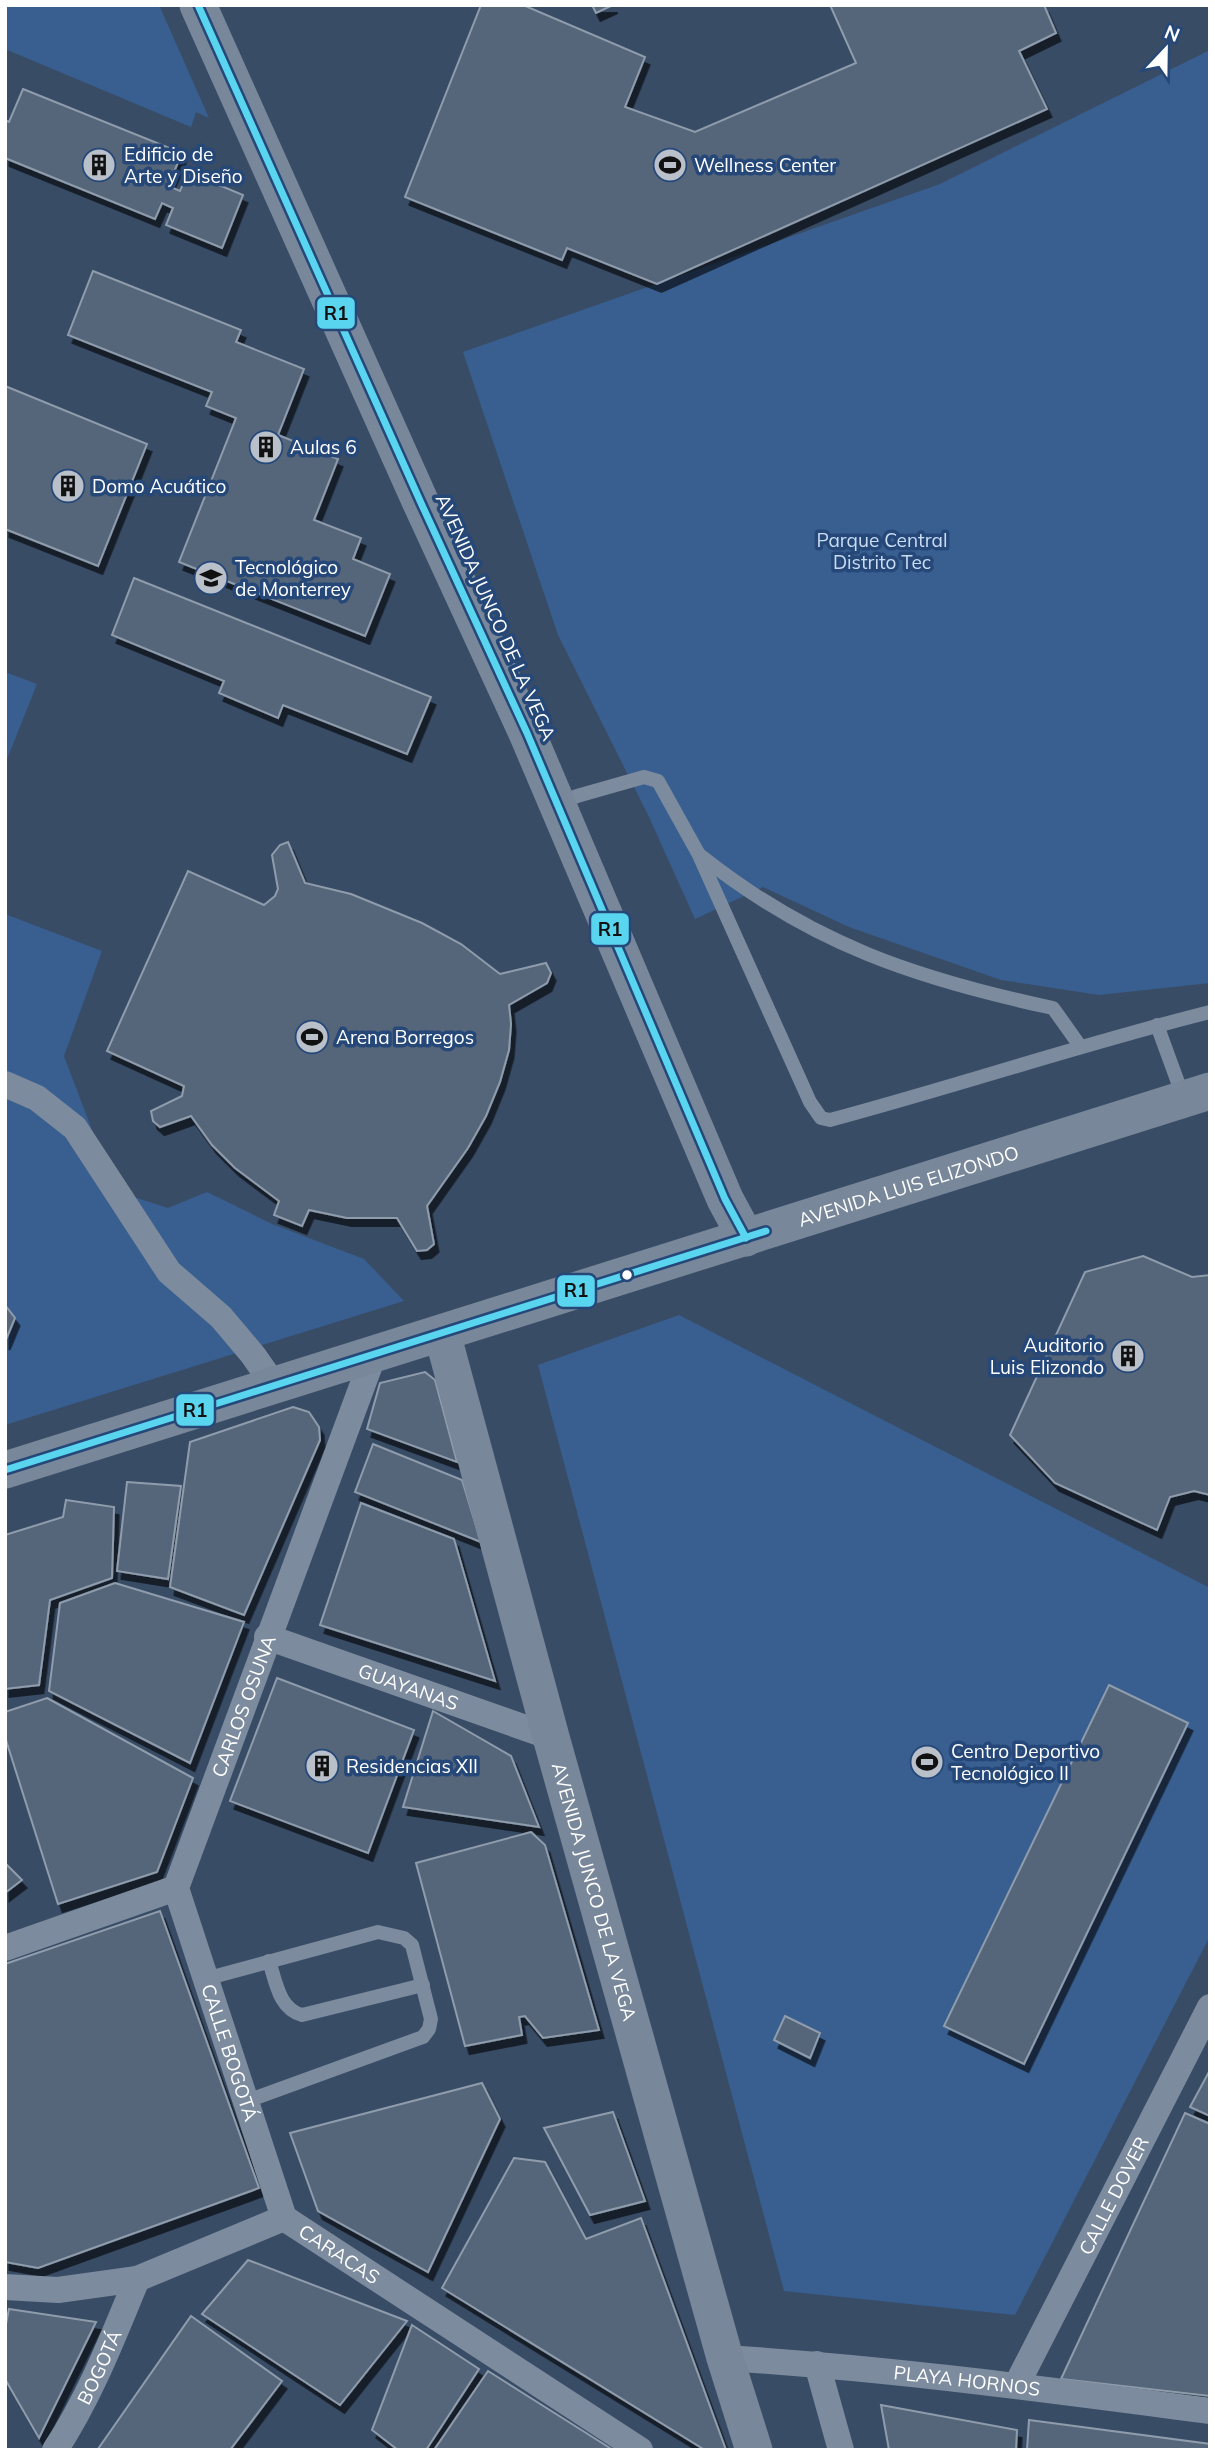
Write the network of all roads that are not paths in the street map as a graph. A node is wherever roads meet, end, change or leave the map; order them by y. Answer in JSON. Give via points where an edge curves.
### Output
{"nodes":[{"id":1,"x":198,"y":5,"type":"edge"},
{"id":2,"x":220,"y":5,"type":"edge"},
{"id":3,"x":567,"y":801,"type":"junction"},
{"id":4,"x":698,"y":853,"type":"junction"},
{"id":5,"x":1210,"y":1012,"type":"edge"},
{"id":6,"x":1157,"y":1025,"type":"junction"},
{"id":7,"x":1080,"y":1046,"type":"junction"},
{"id":8,"x":5,"y":1084,"type":"edge"},
{"id":9,"x":1197,"y":1095,"type":"edge"},
{"id":10,"x":756,"y":1235,"type":"junction"},
{"id":11,"x":442,"y":1333,"type":"junction"},
{"id":12,"x":374,"y":1354,"type":"junction"},
{"id":13,"x":274,"y":1385,"type":"junction"},
{"id":14,"x":5,"y":1469,"type":"edge"},
{"id":15,"x":267,"y":1637,"type":"junction"},
{"id":16,"x":551,"y":1737,"type":"junction"},
{"id":17,"x":176,"y":1888,"type":"junction"},
{"id":18,"x":5,"y":1948,"type":"edge"},
{"id":19,"x":269,"y":1961,"type":"junction"},
{"id":20,"x":205,"y":1979,"type":"junction"},
{"id":21,"x":422,"y":1985,"type":"junction"},
{"id":22,"x":1210,"y":2007,"type":"edge"},
{"id":23,"x":247,"y":2101,"type":"junction"},
{"id":24,"x":284,"y":2218,"type":"junction"},
{"id":25,"x":138,"y":2279,"type":"junction"},
{"id":26,"x":5,"y":2287,"type":"edge"},
{"id":27,"x":725,"y":2358,"type":"junction"},
{"id":28,"x":817,"y":2364,"type":"junction"},
{"id":29,"x":1016,"y":2386,"type":"junction"},
{"id":30,"x":1210,"y":2411,"type":"edge"},
{"id":31,"x":55,"y":2450,"type":"edge"},
{"id":32,"x":640,"y":2450,"type":"edge"},
{"id":33,"x":754,"y":2450,"type":"edge"},
{"id":34,"x":841,"y":2450,"type":"edge"}],
"edges":[{"from":1,"to":3,"type":"street","name":"AVENIDA JUNCO DE LA VEGA"},
{"from":2,"to":3,"type":"street","name":"AVENIDA JUNCO DE LA VEGA"},
{"from":3,"to":4,"type":"lane","via":[[645,777],[656,779]]},
{"from":3,"to":10,"type":"street","name":"AVENIDA JUNCO DE LA VEGA"},
{"from":4,"to":7,"type":"lane","via":[[745,890],[818,933],[897,967],[976,992],[1053,1008]]},
{"from":4,"to":7,"type":"lane","via":[[821,1118],[830,1120],[888,1105]]},
{"from":5,"to":6,"type":"lane"},
{"from":6,"to":7,"type":"lane"},
{"from":6,"to":9,"type":"lane"},
{"from":8,"to":13,"type":"street","via":[[37,1098],[75,1128],[169,1272],[221,1317]]},
{"from":9,"to":10,"type":"street","name":"AVENIDA LUIS ELIZONDO"},
{"from":10,"to":11,"type":"street","name":"AVENIDA LUIS ELIZONDO"},
{"from":11,"to":12,"type":"street","name":"AVENIDA LUIS ELIZONDO"},
{"from":11,"to":16,"type":"street","name":"AVENIDA JUNCO DE LA VEGA"},
{"from":12,"to":13,"type":"street","name":"AVENIDA LUIS ELIZONDO"},
{"from":12,"to":15,"type":"street","name":"CARLOS OSUNA"},
{"from":13,"to":14,"type":"street","name":"AVENIDA LUIS ELIZONDO"},
{"from":15,"to":16,"type":"street","name":"GUAYANAS"},
{"from":15,"to":17,"type":"street","name":"CARLOS OSUNA"},
{"from":16,"to":27,"type":"street","name":"AVENIDA JUNCO DE LA VEGA"},
{"from":17,"to":18,"type":"street"},
{"from":17,"to":20,"type":"street","name":"CALLE BOGOTÁ"},
{"from":19,"to":20,"type":"lane"},
{"from":19,"to":21,"type":"lane","via":[[285,2006],[302,2015]]},
{"from":19,"to":21,"type":"lane","via":[[378,1932],[393,1934],[412,1945]]},
{"from":20,"to":23,"type":"street","name":"CALLE BOGOTÁ"},
{"from":21,"to":23,"type":"lane","via":[[431,2018],[423,2037]]},
{"from":22,"to":29,"type":"street","name":"CALLE DOVER"},
{"from":23,"to":24,"type":"street","name":"CALLE BOGOTÁ"},
{"from":24,"to":25,"type":"street","name":"CARACAS"},
{"from":24,"to":32,"type":"street","name":"CARACAS"},
{"from":25,"to":26,"type":"street","name":"CARACAS","via":[[58,2290]]},
{"from":25,"to":31,"type":"street","name":"BOGOTÁ","via":[[71,2426]]},
{"from":27,"to":28,"type":"street","name":"PLAYA HORNOS"},
{"from":27,"to":33,"type":"street","name":"AVENIDA JUNCO DE LA VEGA"},
{"from":28,"to":29,"type":"street","name":"PLAYA HORNOS"},
{"from":28,"to":34,"type":"street"},
{"from":29,"to":30,"type":"street","name":"PLAYA HORNOS"}]}
